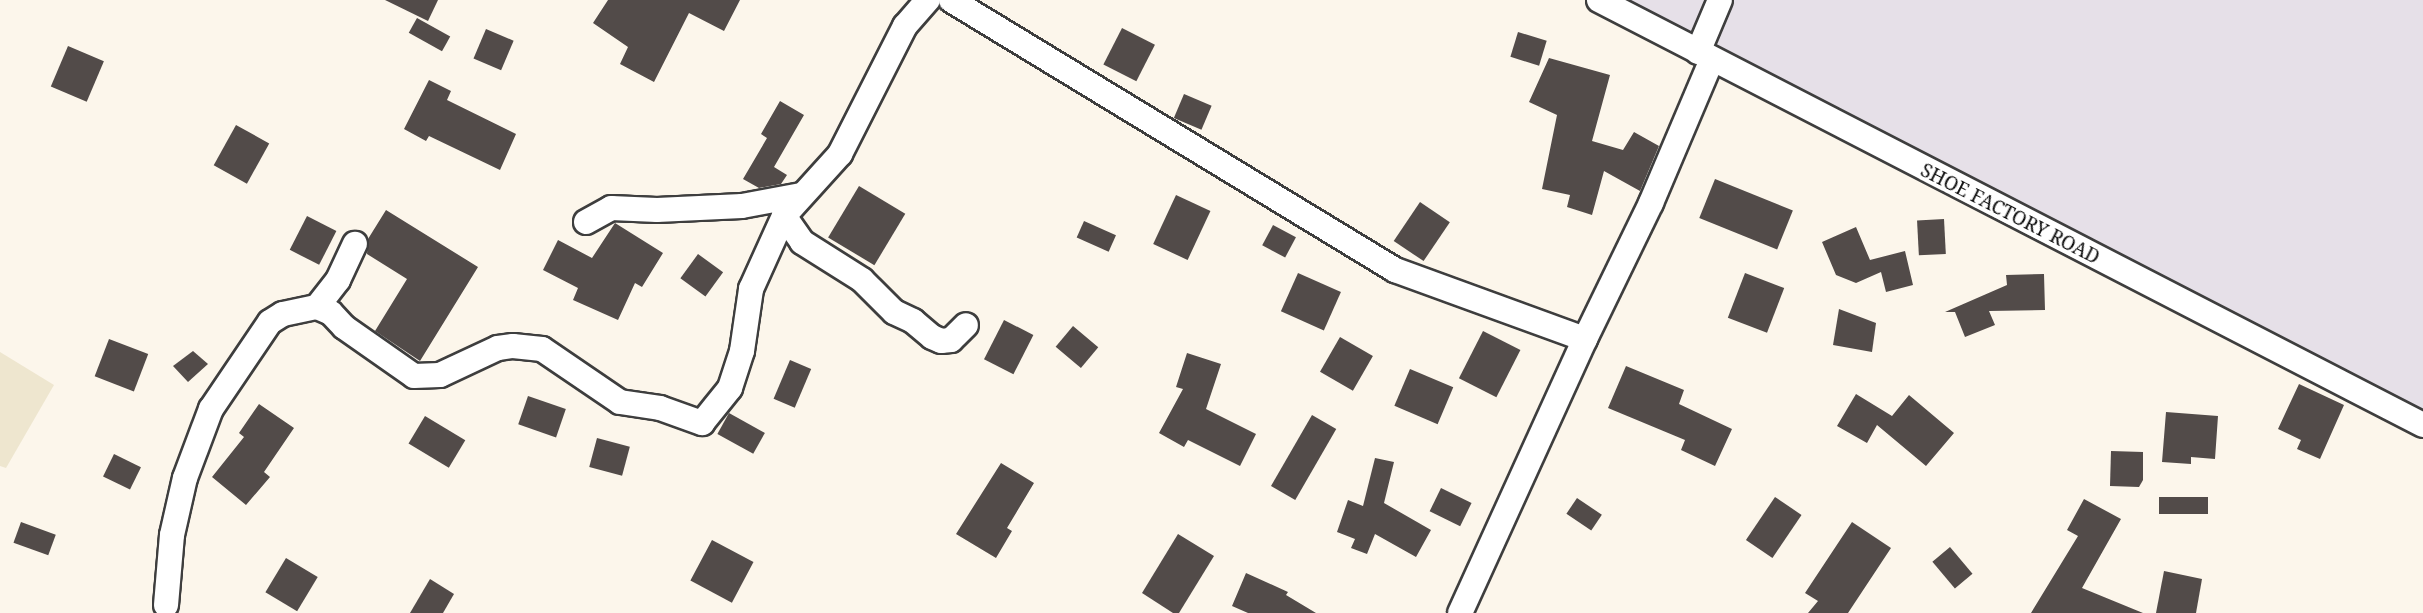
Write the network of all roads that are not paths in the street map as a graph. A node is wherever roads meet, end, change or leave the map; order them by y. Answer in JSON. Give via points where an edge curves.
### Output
{"nodes":[{"id":1,"x":928,"y":0,"type":"edge"},
{"id":2,"x":951,"y":0,"type":"edge"},
{"id":3,"x":1599,"y":0,"type":"edge"},
{"id":4,"x":1720,"y":0,"type":"edge"},
{"id":5,"x":1705,"y":56,"type":"junction"},
{"id":6,"x":801,"y":195,"type":"junction"},
{"id":7,"x":784,"y":216,"type":"junction"},
{"id":8,"x":586,"y":222,"type":"dead end"},
{"id":9,"x":355,"y":244,"type":"dead end"},
{"id":10,"x":317,"y":307,"type":"junction"},
{"id":11,"x":966,"y":325,"type":"dead end"},
{"id":12,"x":1585,"y":339,"type":"junction"},
{"id":13,"x":2423,"y":425,"type":"edge"},
{"id":14,"x":166,"y":605,"type":"dead end"},
{"id":15,"x":1460,"y":613,"type":"edge"}],
"edges":[{"from":1,"to":6,"type":"street","via":[[905,26],[840,154]]},
{"from":2,"to":12,"type":"street","via":[[1395,270]]},
{"from":3,"to":5,"type":"street","name":"SHOE FACTORY ROAD"},
{"from":4,"to":5,"type":"street"},
{"from":5,"to":12,"type":"street","via":[[1651,203]]},
{"from":5,"to":13,"type":"street","name":"SHOE FACTORY ROAD"},
{"from":6,"to":7,"type":"street"},
{"from":6,"to":8,"type":"street","via":[[742,206],[611,208]]},
{"from":7,"to":10,"type":"street","via":[[751,289],[743,351],[730,388],[702,423],[660,408],[620,402],[542,349],[498,348],[440,375],[414,376]]},
{"from":7,"to":11,"type":"street","via":[[802,242],[862,281],[894,312],[932,337],[951,340]]},
{"from":9,"to":10,"type":"street","via":[[338,280]]},
{"from":10,"to":14,"type":"street","via":[[283,314],[270,322],[211,409],[184,478],[172,534]]},
{"from":12,"to":15,"type":"street"}]}
